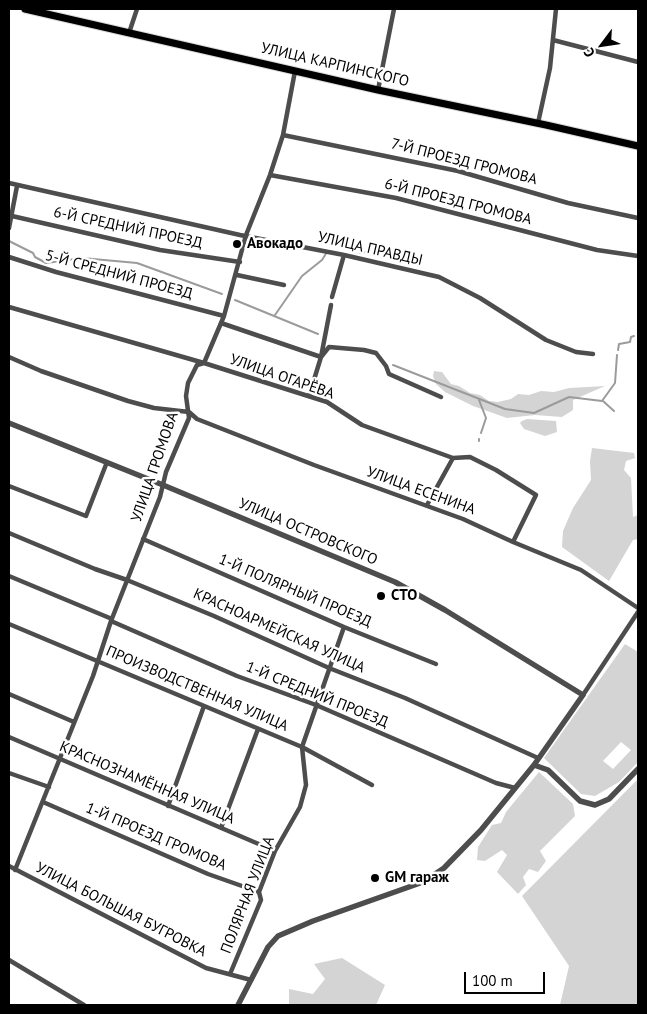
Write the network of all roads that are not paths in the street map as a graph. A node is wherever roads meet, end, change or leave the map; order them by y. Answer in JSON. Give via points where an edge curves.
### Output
{"nodes":[{"id":1,"x":25,"y":9,"type":"edge"},
{"id":2,"x":137,"y":9,"type":"edge"},
{"id":3,"x":394,"y":9,"type":"edge"},
{"id":4,"x":556,"y":9,"type":"edge"},
{"id":5,"x":129,"y":33,"type":"junction"},
{"id":6,"x":553,"y":40,"type":"junction"},
{"id":7,"x":638,"y":62,"type":"edge"},
{"id":8,"x":295,"y":71,"type":"junction"},
{"id":9,"x":378,"y":90,"type":"junction"},
{"id":10,"x":538,"y":123,"type":"junction"},
{"id":11,"x":283,"y":135,"type":"junction"},
{"id":12,"x":638,"y":146,"type":"edge"},
{"id":13,"x":270,"y":175,"type":"junction"},
{"id":14,"x":9,"y":183,"type":"edge"},
{"id":15,"x":17,"y":186,"type":"junction"},
{"id":16,"x":12,"y":216,"type":"junction"},
{"id":17,"x":638,"y":218,"type":"edge"},
{"id":18,"x":9,"y":228,"type":"edge"},
{"id":19,"x":246,"y":235,"type":"junction"},
{"id":20,"x":344,"y":255,"type":"junction"},
{"id":21,"x":638,"y":256,"type":"edge"},
{"id":22,"x":9,"y":257,"type":"edge"},
{"id":23,"x":240,"y":262,"type":"junction"},
{"id":24,"x":237,"y":275,"type":"junction"},
{"id":25,"x":284,"y":284,"type":"dead end"},
{"id":26,"x":332,"y":297,"type":"dead end"},
{"id":27,"x":331,"y":305,"type":"dead end"},
{"id":28,"x":9,"y":307,"type":"edge"},
{"id":29,"x":224,"y":316,"type":"junction"},
{"id":30,"x":221,"y":323,"type":"junction"},
{"id":31,"x":594,"y":354,"type":"dead end"},
{"id":32,"x":9,"y":357,"type":"edge"},
{"id":33,"x":321,"y":358,"type":"junction"},
{"id":34,"x":204,"y":363,"type":"junction"},
{"id":35,"x":309,"y":396,"type":"junction"},
{"id":36,"x":440,"y":397,"type":"dead end"},
{"id":37,"x":189,"y":412,"type":"junction"},
{"id":38,"x":9,"y":423,"type":"edge"},
{"id":39,"x":453,"y":458,"type":"junction"},
{"id":40,"x":107,"y":462,"type":"junction"},
{"id":41,"x":163,"y":485,"type":"junction"},
{"id":42,"x":9,"y":486,"type":"edge"},
{"id":43,"x":428,"y":505,"type":"junction"},
{"id":44,"x":9,"y":533,"type":"edge"},
{"id":45,"x":143,"y":539,"type":"junction"},
{"id":46,"x":513,"y":542,"type":"junction"},
{"id":47,"x":9,"y":576,"type":"edge"},
{"id":48,"x":128,"y":580,"type":"junction"},
{"id":49,"x":638,"y":610,"type":"edge"},
{"id":50,"x":112,"y":620,"type":"junction"},
{"id":51,"x":9,"y":624,"type":"edge"},
{"id":52,"x":344,"y":626,"type":"junction"},
{"id":53,"x":98,"y":661,"type":"junction"},
{"id":54,"x":436,"y":664,"type":"dead end"},
{"id":55,"x":329,"y":668,"type":"junction"},
{"id":56,"x":9,"y":694,"type":"edge"},
{"id":57,"x":583,"y":694,"type":"junction"},
{"id":58,"x":316,"y":705,"type":"junction"},
{"id":59,"x":204,"y":706,"type":"junction"},
{"id":60,"x":74,"y":722,"type":"junction"},
{"id":61,"x":258,"y":728,"type":"junction"},
{"id":62,"x":9,"y":737,"type":"edge"},
{"id":63,"x":302,"y":747,"type":"junction"},
{"id":64,"x":538,"y":758,"type":"junction"},
{"id":65,"x":60,"y":759,"type":"junction"},
{"id":66,"x":534,"y":765,"type":"junction"},
{"id":67,"x":638,"y":770,"type":"edge"},
{"id":68,"x":9,"y":773,"type":"edge"},
{"id":69,"x":372,"y":785,"type":"dead end"},
{"id":70,"x":49,"y":787,"type":"junction"},
{"id":71,"x":515,"y":788,"type":"junction"},
{"id":72,"x":44,"y":802,"type":"junction"},
{"id":73,"x":168,"y":806,"type":"junction"},
{"id":74,"x":221,"y":828,"type":"junction"},
{"id":75,"x":275,"y":851,"type":"junction"},
{"id":76,"x":9,"y":866,"type":"edge"},
{"id":77,"x":15,"y":870,"type":"junction"},
{"id":78,"x":259,"y":892,"type":"junction"},
{"id":79,"x":9,"y":960,"type":"edge"},
{"id":80,"x":230,"y":974,"type":"junction"},
{"id":81,"x":251,"y":980,"type":"junction"},
{"id":82,"x":84,"y":1005,"type":"edge"},
{"id":83,"x":238,"y":1005,"type":"edge"}],
"edges":[{"from":1,"to":5,"type":"main road","name":"УЛИЦА КАРПИНСКОГО"},
{"from":2,"to":5,"type":"street"},
{"from":3,"to":9,"type":"street"},
{"from":4,"to":6,"type":"street"},
{"from":5,"to":8,"type":"main road","name":"УЛИЦА КАРПИНСКОГО"},
{"from":6,"to":7,"type":"street"},
{"from":6,"to":10,"type":"street"},
{"from":8,"to":9,"type":"main road","name":"УЛИЦА КАРПИНСКОГО"},
{"from":8,"to":11,"type":"street","name":"УЛИЦА ГРОМОВА"},
{"from":9,"to":10,"type":"main road","name":"УЛИЦА КАРПИНСКОГО"},
{"from":10,"to":12,"type":"main road","name":"УЛИЦА КАРПИНСКОГО"},
{"from":11,"to":13,"type":"street","name":"УЛИЦА ГРОМОВА"},
{"from":11,"to":17,"type":"street","name":"7-Й ПРОЕЗД ГРОМОВА","via":[[458,171],[568,203]]},
{"from":13,"to":19,"type":"street","name":"УЛИЦА ГРОМОВА"},
{"from":13,"to":21,"type":"street","name":"6-Й ПРОЕЗД ГРОМОВА","via":[[396,198],[597,250]]},
{"from":14,"to":15,"type":"street","name":"УЛИЦА ПРАВДЫ"},
{"from":15,"to":16,"type":"street"},
{"from":15,"to":19,"type":"street","name":"УЛИЦА ПРАВДЫ"},
{"from":16,"to":18,"type":"street"},
{"from":16,"to":23,"type":"street","name":"6-Й СРЕДНИЙ ПРОЕЗД","via":[[160,250]]},
{"from":19,"to":20,"type":"street","name":"УЛИЦА ПРАВДЫ"},
{"from":19,"to":23,"type":"street","name":"УЛИЦА ГРОМОВА"},
{"from":20,"to":26,"type":"street"},
{"from":20,"to":31,"type":"street","name":"УЛИЦА ПРАВДЫ","via":[[439,277],[480,298],[546,340],[576,352]]},
{"from":22,"to":29,"type":"street","name":"5-Й СРЕДНИЙ ПРОЕЗД"},
{"from":23,"to":24,"type":"street","name":"УЛИЦА ГРОМОВА"},
{"from":24,"to":25,"type":"street"},
{"from":24,"to":29,"type":"street","name":"УЛИЦА ГРОМОВА"},
{"from":27,"to":33,"type":"street"},
{"from":28,"to":34,"type":"street","name":"УЛИЦА ОГАРЁВА"},
{"from":29,"to":30,"type":"street","name":"УЛИЦА ГРОМОВА"},
{"from":30,"to":33,"type":"street"},
{"from":30,"to":34,"type":"street","name":"УЛИЦА ГРОМОВА"},
{"from":32,"to":37,"type":"street","via":[[128,401]]},
{"from":33,"to":35,"type":"street"},
{"from":33,"to":36,"type":"street","via":[[329,347],[376,353],[390,374]]},
{"from":34,"to":35,"type":"street","name":"УЛИЦА ОГАРЁВА"},
{"from":34,"to":37,"type":"street","name":"УЛИЦА ГРОМОВА","via":[[197,366],[188,383]]},
{"from":35,"to":39,"type":"street","name":"УЛИЦА ОГАРЁВА","via":[[328,402],[362,425]]},
{"from":37,"to":41,"type":"street","name":"УЛИЦА ГРОМОВА"},
{"from":37,"to":43,"type":"street","name":"УЛИЦА ЕСЕНИНА","via":[[197,419],[305,462]]},
{"from":38,"to":40,"type":"street","name":"УЛИЦА ОСТРОВСКОГО"},
{"from":39,"to":43,"type":"street"},
{"from":39,"to":46,"type":"street","name":"УЛИЦА ОГАРЁВА","via":[[470,457],[536,495]]},
{"from":40,"to":41,"type":"street","name":"УЛИЦА ОСТРОВСКОГО"},
{"from":40,"to":42,"type":"street","via":[[86,516]]},
{"from":41,"to":45,"type":"street","name":"УЛИЦА ГРОМОВА"},
{"from":41,"to":57,"type":"street","name":"УЛИЦА ОСТРОВСКОГО","via":[[395,582]]},
{"from":43,"to":46,"type":"street","name":"УЛИЦА ЕСЕНИНА"},
{"from":44,"to":48,"type":"street","name":"КРАСНОАРМЕЙСКАЯ УЛИЦА"},
{"from":45,"to":48,"type":"street","name":"УЛИЦА ГРОМОВА"},
{"from":45,"to":52,"type":"street","name":"1-Й ПОЛЯРНЫЙ ПРОЕЗД"},
{"from":46,"to":49,"type":"street","name":"УЛИЦА ЕСЕНИНА","via":[[581,570]]},
{"from":47,"to":50,"type":"street","name":"1-Й СРЕДНИЙ ПРОЕЗД"},
{"from":48,"to":50,"type":"street","name":"УЛИЦА ГРОМОВА"},
{"from":48,"to":55,"type":"street","name":"КРАСНОАРМЕЙСКАЯ УЛИЦА"},
{"from":49,"to":57,"type":"street"},
{"from":50,"to":53,"type":"street","name":"УЛИЦА ГРОМОВА"},
{"from":50,"to":58,"type":"street","name":"1-Й СРЕДНИЙ ПРОЕЗД","via":[[238,676]]},
{"from":51,"to":53,"type":"street","name":"ПРОИЗВОДСТВЕННАЯ УЛИЦА"},
{"from":52,"to":54,"type":"street","name":"1-Й ПОЛЯРНЫЙ ПРОЕЗД"},
{"from":52,"to":55,"type":"street","name":"ПОЛЯРНАЯ УЛИЦА"},
{"from":53,"to":59,"type":"street","name":"ПРОИЗВОДСТВЕННАЯ УЛИЦА"},
{"from":53,"to":60,"type":"street","name":"УЛИЦА ГРОМОВА"},
{"from":55,"to":58,"type":"street","name":"ПОЛЯРНАЯ УЛИЦА"},
{"from":55,"to":64,"type":"street","name":"КРАСНОАРМЕЙСКАЯ УЛИЦА","via":[[405,698]]},
{"from":56,"to":60,"type":"street"},
{"from":57,"to":64,"type":"street"},
{"from":58,"to":63,"type":"street","name":"ПОЛЯРНАЯ УЛИЦА"},
{"from":58,"to":71,"type":"street","name":"1-Й СРЕДНИЙ ПРОЕЗД","via":[[496,784]]},
{"from":59,"to":61,"type":"street","name":"ПРОИЗВОДСТВЕННАЯ УЛИЦА"},
{"from":59,"to":73,"type":"street"},
{"from":60,"to":65,"type":"street","name":"УЛИЦА ГРОМОВА"},
{"from":61,"to":63,"type":"street","name":"ПРОИЗВОДСТВЕННАЯ УЛИЦА"},
{"from":61,"to":74,"type":"street"},
{"from":62,"to":65,"type":"street","name":"КРАСНОЗНАМЁННАЯ УЛИЦА"},
{"from":63,"to":69,"type":"street","name":"ПРОИЗВОДСТВЕННАЯ УЛИЦА"},
{"from":63,"to":75,"type":"street","name":"ПОЛЯРНАЯ УЛИЦА","via":[[306,785],[300,807]]},
{"from":64,"to":66,"type":"street"},
{"from":65,"to":70,"type":"street","name":"УЛИЦА ГРОМОВА"},
{"from":65,"to":73,"type":"street","name":"КРАСНОЗНАМЁННАЯ УЛИЦА"},
{"from":66,"to":67,"type":"street","via":[[548,770],[580,801],[595,805],[609,799]]},
{"from":66,"to":71,"type":"street"},
{"from":68,"to":70,"type":"street"},
{"from":70,"to":72,"type":"street","name":"УЛИЦА ГРОМОВА"},
{"from":71,"to":81,"type":"street","via":[[444,868],[423,882],[278,936],[268,947]]},
{"from":72,"to":77,"type":"street","name":"УЛИЦА ГРОМОВА"},
{"from":72,"to":78,"type":"street","name":"1-Й ПРОЕЗД ГРОМОВА","via":[[208,874]]},
{"from":73,"to":74,"type":"street","name":"КРАСНОЗНАМЁННАЯ УЛИЦА"},
{"from":74,"to":75,"type":"street","name":"КРАСНОЗНАМЁННАЯ УЛИЦА"},
{"from":75,"to":78,"type":"street","name":"ПОЛЯРНАЯ УЛИЦА"},
{"from":76,"to":77,"type":"street","name":"УЛИЦА БОЛЬШАЯ БУГРОВКА"},
{"from":77,"to":80,"type":"street","name":"УЛИЦА БОЛЬШАЯ БУГРОВКА","via":[[206,968]]},
{"from":78,"to":80,"type":"street","name":"ПОЛЯРНАЯ УЛИЦА","via":[[261,900]]},
{"from":79,"to":82,"type":"street"},
{"from":80,"to":81,"type":"street","name":"УЛИЦА БОЛЬШАЯ БУГРОВКА"},
{"from":81,"to":83,"type":"street"}]}
